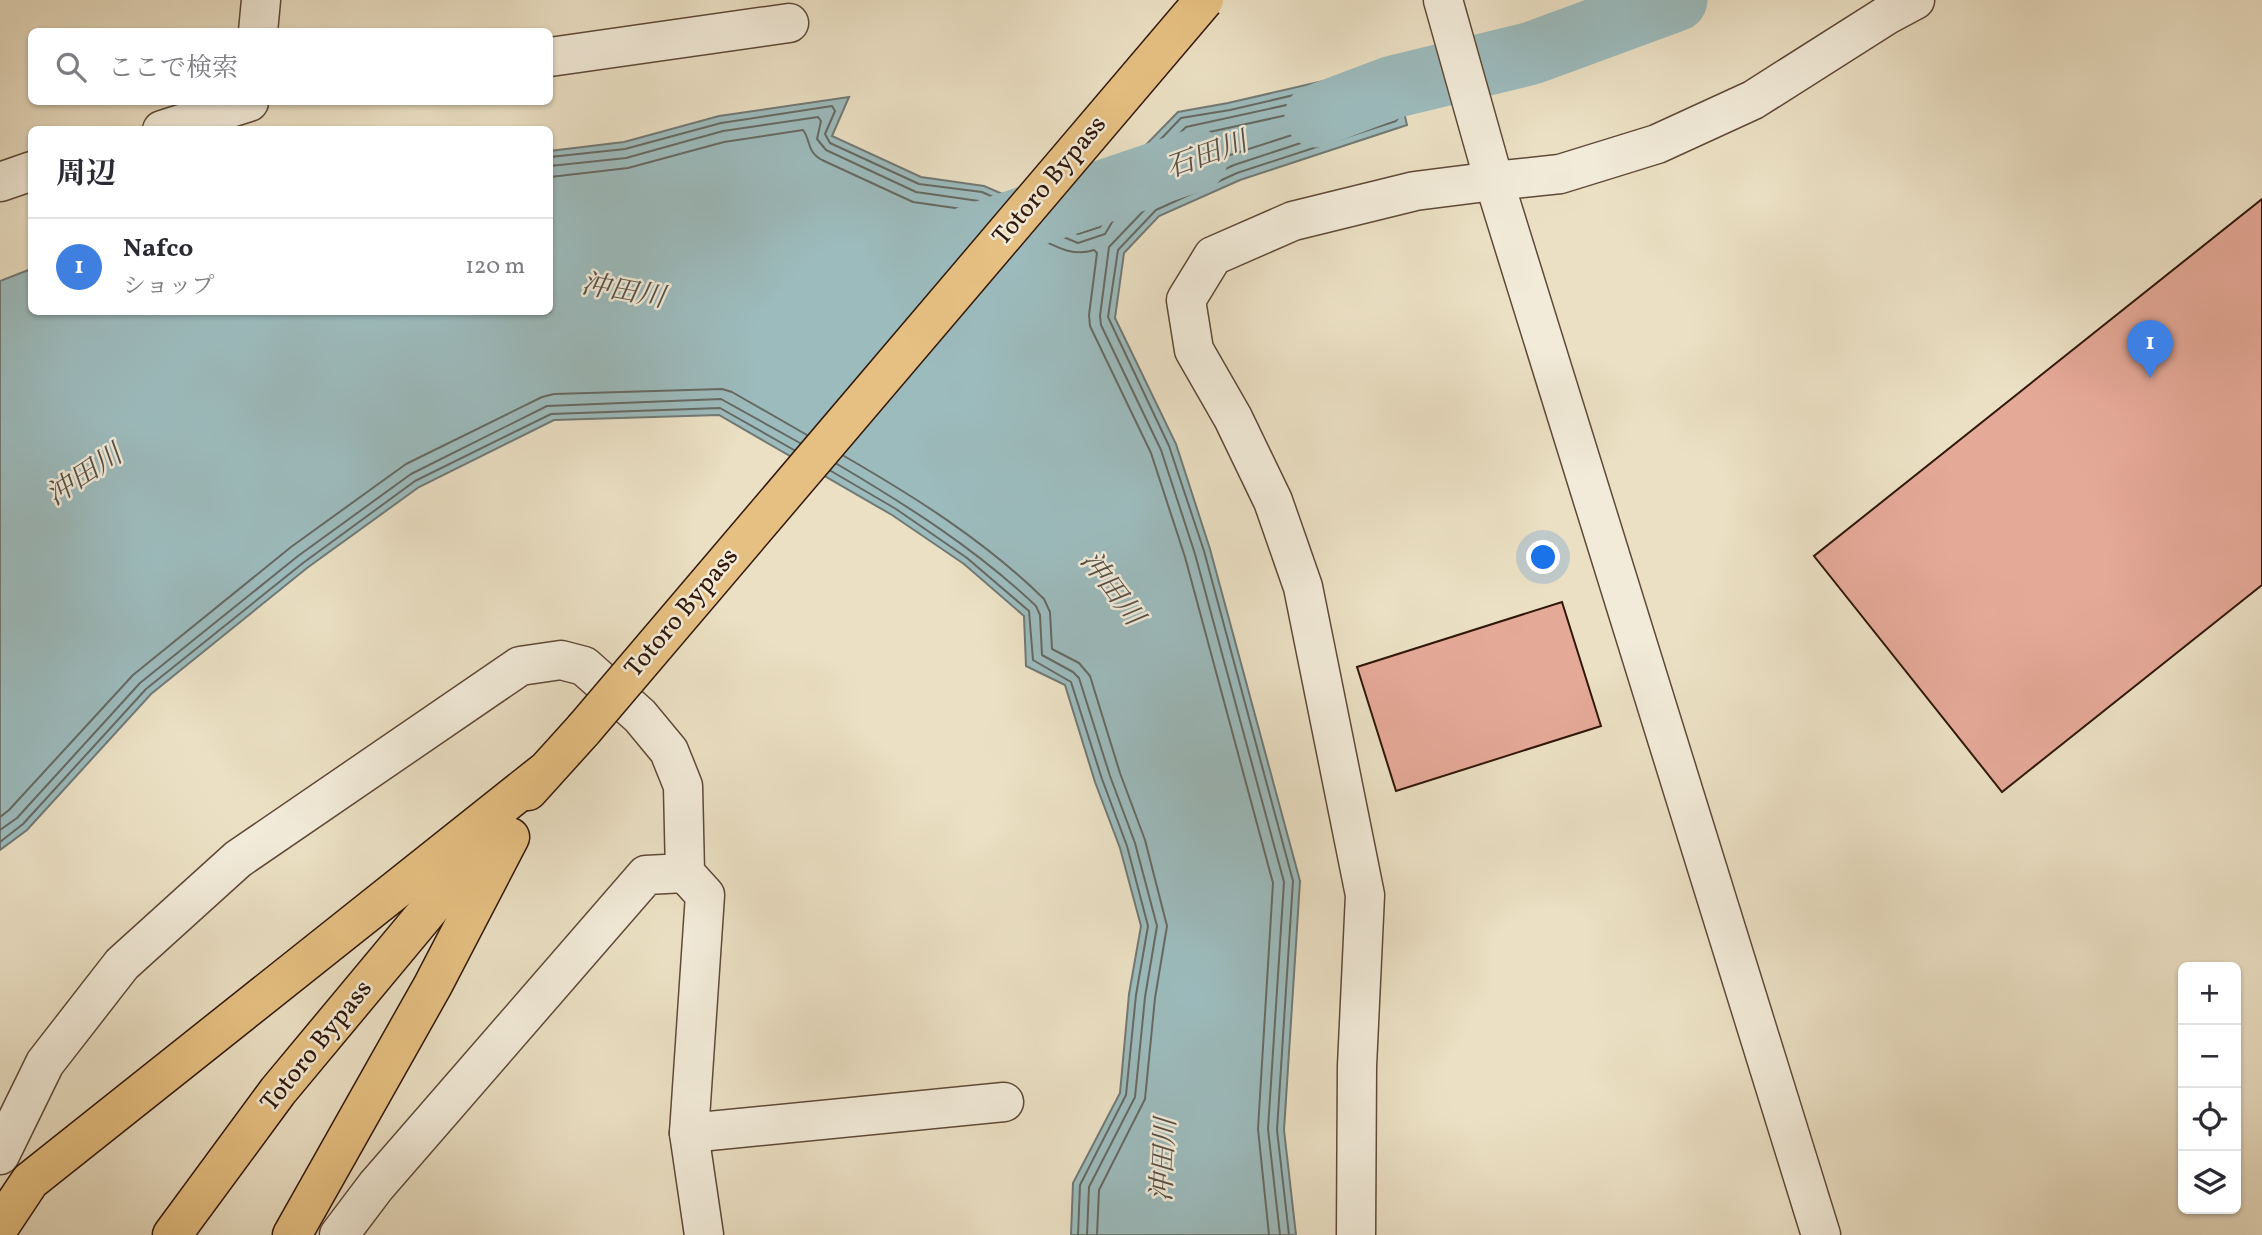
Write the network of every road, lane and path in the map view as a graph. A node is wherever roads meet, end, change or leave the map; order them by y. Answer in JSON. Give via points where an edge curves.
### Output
{"nodes":[{"id":1,"x":261,"y":0,"type":"edge"},
{"id":2,"x":1204,"y":0,"type":"edge"},
{"id":3,"x":1915,"y":0,"type":"edge"},
{"id":4,"x":1446,"y":9,"type":"edge"},
{"id":5,"x":789,"y":23,"type":"dead end"},
{"id":6,"x":258,"y":28,"type":"edge"},
{"id":7,"x":553,"y":57,"type":"edge"},
{"id":8,"x":240,"y":105,"type":"edge"},
{"id":9,"x":174,"y":126,"type":"edge"},
{"id":10,"x":28,"y":173,"type":"edge"},
{"id":11,"x":1494,"y":181,"type":"junction"},
{"id":12,"x":0,"y":182,"type":"edge"},
{"id":13,"x":543,"y":773,"type":"junction"},
{"id":14,"x":685,"y":873,"type":"junction"},
{"id":15,"x":1004,"y":1102,"type":"dead end"},
{"id":16,"x":689,"y":1133,"type":"junction"},
{"id":17,"x":0,"y":1155,"type":"edge"},
{"id":18,"x":0,"y":1226,"type":"edge"},
{"id":19,"x":172,"y":1235,"type":"edge"},
{"id":20,"x":292,"y":1235,"type":"edge"},
{"id":21,"x":339,"y":1235,"type":"edge"},
{"id":22,"x":704,"y":1235,"type":"edge"},
{"id":23,"x":1356,"y":1235,"type":"edge"},
{"id":24,"x":1821,"y":1235,"type":"edge"}],
"edges":[{"from":1,"to":6,"type":"street"},
{"from":2,"to":13,"type":"highway","name":"Totoro Bypass","bridge":true},
{"from":3,"to":11,"type":"street","via":[[1752,100],[1657,144],[1560,174]]},
{"from":4,"to":11,"type":"street"},
{"from":5,"to":7,"type":"street"},
{"from":8,"to":9,"type":"street"},
{"from":10,"to":12,"type":"street"},
{"from":11,"to":23,"type":"street","via":[[1415,191],[1293,221],[1213,256],[1186,300],[1194,350],[1273,501],[1303,587],[1365,895]]},
{"from":11,"to":24,"type":"street"},
{"from":13,"to":18,"type":"highway","via":[[30,1181]]},
{"from":13,"to":19,"type":"highway","name":"Totoro Bypass","via":[[278,1091]]},
{"from":13,"to":20,"type":"highway","via":[[433,985]]},
{"from":14,"to":16,"type":"street","via":[[705,895]]},
{"from":14,"to":17,"type":"street","via":[[683,786],[669,751],[640,716],[584,666],[561,660],[520,666],[239,859],[121,964],[45,1063]]},
{"from":14,"to":21,"type":"street","via":[[646,875],[376,1186]]},
{"from":15,"to":16,"type":"street"},
{"from":16,"to":22,"type":"street"}]}
